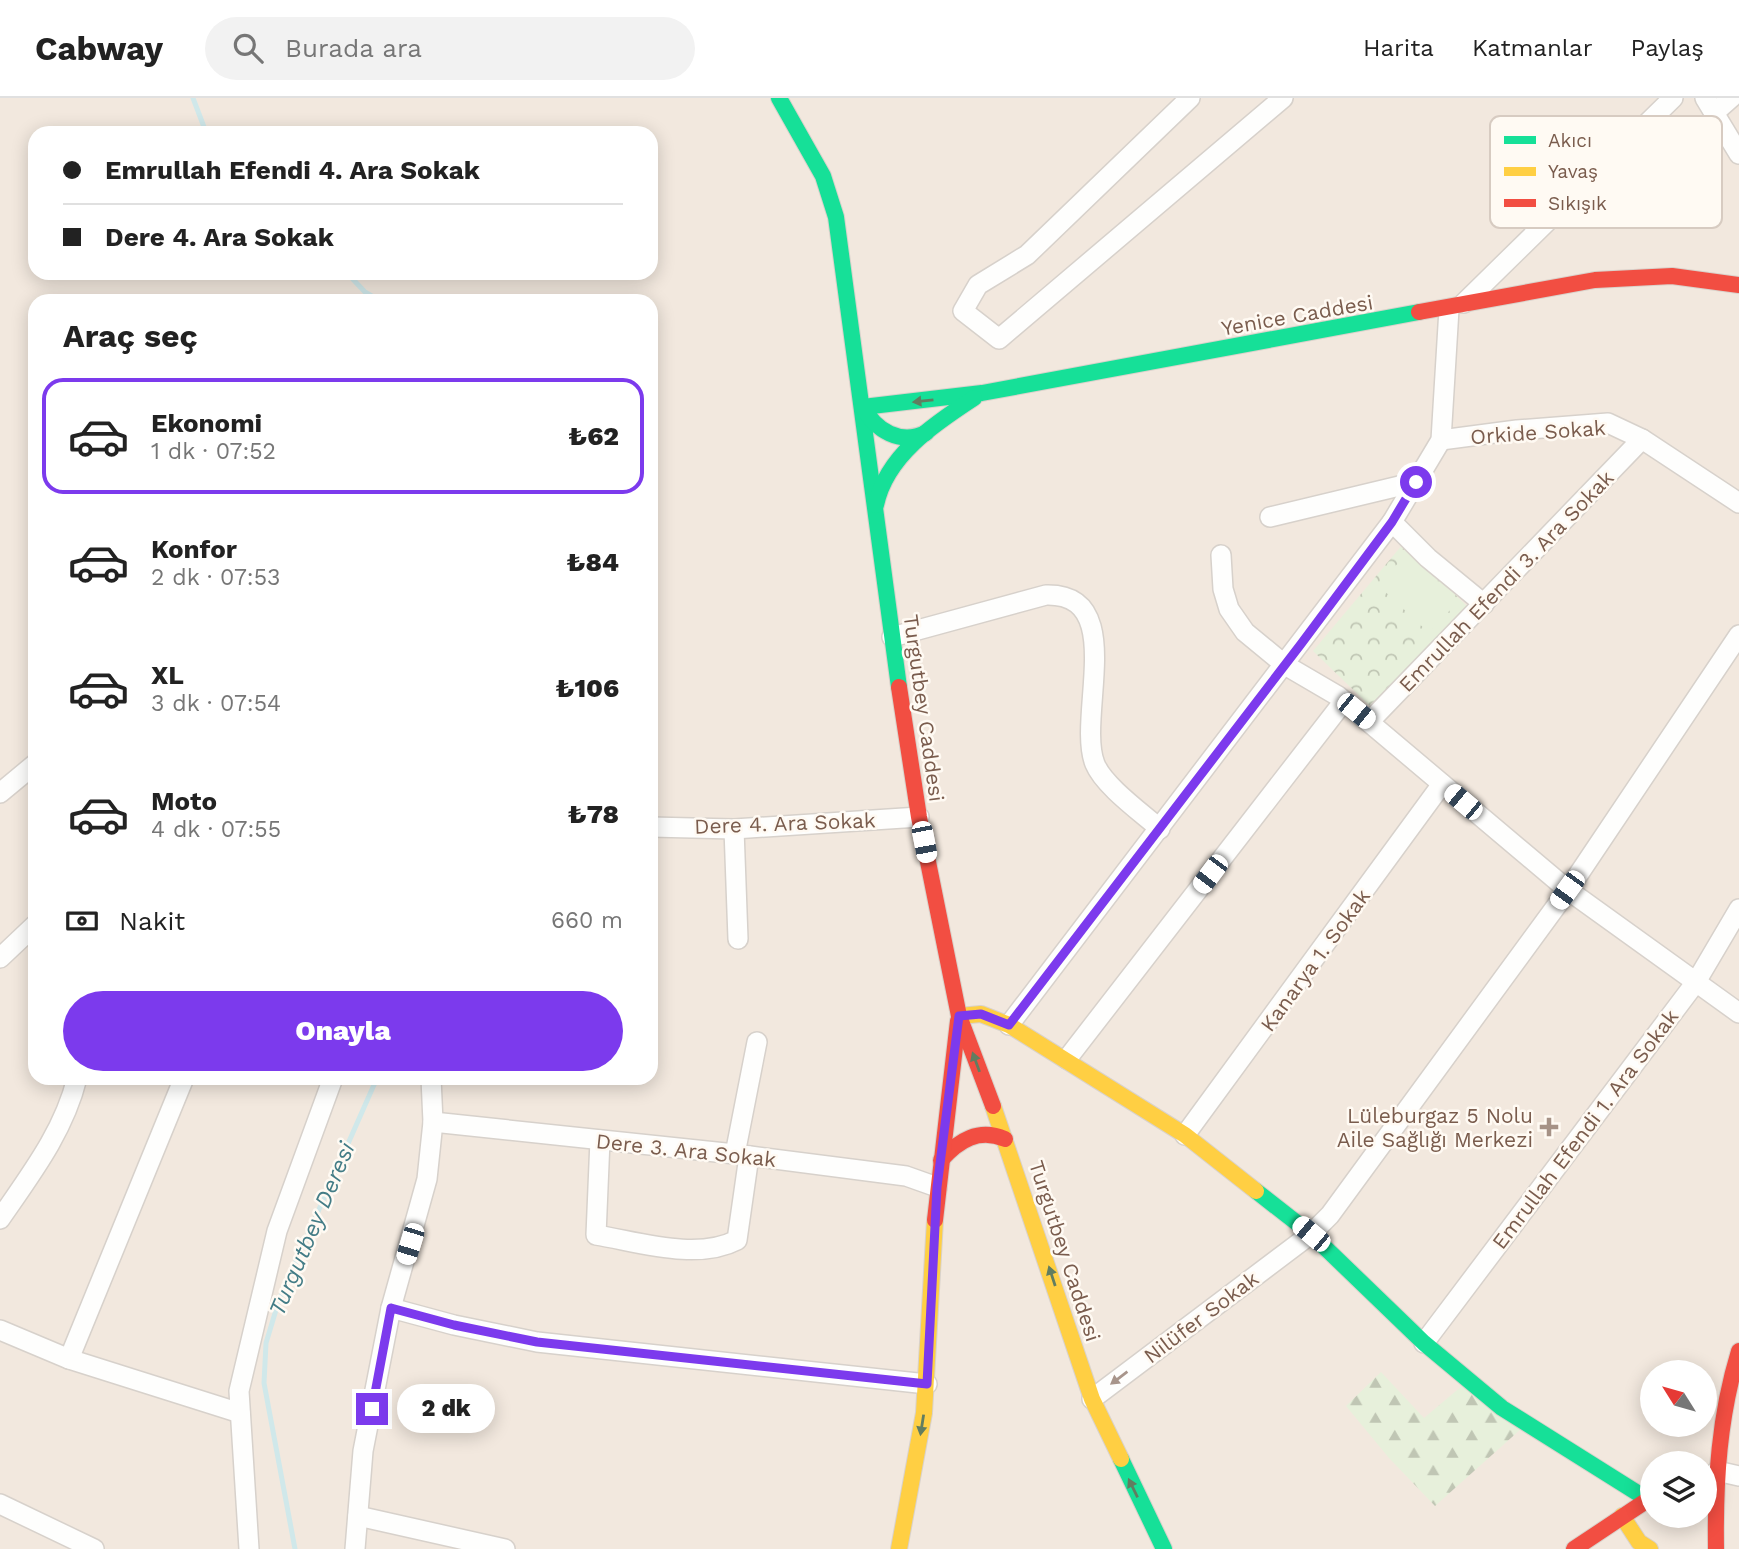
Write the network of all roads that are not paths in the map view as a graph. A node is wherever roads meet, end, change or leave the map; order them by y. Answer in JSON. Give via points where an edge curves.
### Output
{"nodes":[{"id":1,"x":779,"y":98,"type":"edge"},
{"id":2,"x":1190,"y":98,"type":"edge"},
{"id":3,"x":1283,"y":98,"type":"edge"},
{"id":4,"x":1673,"y":98,"type":"edge"},
{"id":5,"x":1731,"y":98,"type":"edge"},
{"id":6,"x":1709,"y":106,"type":"edge"},
{"id":7,"x":1654,"y":116,"type":"edge"},
{"id":8,"x":1722,"y":127,"type":"edge"},
{"id":9,"x":1739,"y":154,"type":"edge"},
{"id":10,"x":1538,"y":228,"type":"edge"},
{"id":11,"x":1739,"y":285,"type":"edge"},
{"id":12,"x":1455,"y":308,"type":"junction"},
{"id":13,"x":982,"y":393,"type":"junction"},
{"id":14,"x":863,"y":407,"type":"junction"},
{"id":15,"x":926,"y":433,"type":"junction"},
{"id":16,"x":1642,"y":439,"type":"junction"},
{"id":17,"x":1441,"y":440,"type":"junction"},
{"id":18,"x":1416,"y":482,"type":"junction"},
{"id":19,"x":1739,"y":503,"type":"edge"},
{"id":20,"x":876,"y":505,"type":"junction"},
{"id":21,"x":1270,"y":517,"type":"dead end"},
{"id":22,"x":1392,"y":522,"type":"junction"},
{"id":23,"x":1222,"y":555,"type":"dead end"},
{"id":24,"x":1484,"y":604,"type":"junction"},
{"id":25,"x":1739,"y":635,"type":"edge"},
{"id":26,"x":892,"y":637,"type":"junction"},
{"id":27,"x":1285,"y":665,"type":"junction"},
{"id":28,"x":1343,"y":701,"type":"junction"},
{"id":29,"x":1369,"y":722,"type":"junction"},
{"id":30,"x":28,"y":770,"type":"edge"},
{"id":31,"x":1442,"y":784,"type":"junction"},
{"id":32,"x":0,"y":793,"type":"edge"},
{"id":33,"x":919,"y":817,"type":"junction"},
{"id":34,"x":658,"y":827,"type":"edge"},
{"id":35,"x":734,"y":829,"type":"junction"},
{"id":36,"x":1160,"y":829,"type":"junction"},
{"id":37,"x":1567,"y":890,"type":"junction"},
{"id":38,"x":1739,"y":909,"type":"edge"},
{"id":39,"x":28,"y":932,"type":"edge"},
{"id":40,"x":738,"y":939,"type":"dead end"},
{"id":41,"x":0,"y":958,"type":"edge"},
{"id":42,"x":1696,"y":982,"type":"junction"},
{"id":43,"x":1739,"y":1013,"type":"edge"},
{"id":44,"x":959,"y":1016,"type":"junction"},
{"id":45,"x":1009,"y":1025,"type":"junction"},
{"id":46,"x":757,"y":1042,"type":"dead end"},
{"id":47,"x":1067,"y":1059,"type":"junction"},
{"id":48,"x":74,"y":1085,"type":"edge"},
{"id":49,"x":181,"y":1085,"type":"edge"},
{"id":50,"x":330,"y":1085,"type":"edge"},
{"id":51,"x":431,"y":1085,"type":"edge"},
{"id":52,"x":433,"y":1122,"type":"junction"},
{"id":53,"x":1185,"y":1135,"type":"junction"},
{"id":54,"x":1005,"y":1139,"type":"junction"},
{"id":55,"x":600,"y":1140,"type":"junction"},
{"id":56,"x":741,"y":1155,"type":"junction"},
{"id":57,"x":941,"y":1160,"type":"junction"},
{"id":58,"x":937,"y":1187,"type":"junction"},
{"id":59,"x":0,"y":1219,"type":"edge"},
{"id":60,"x":1311,"y":1234,"type":"junction"},
{"id":61,"x":391,"y":1308,"type":"junction"},
{"id":62,"x":0,"y":1330,"type":"edge"},
{"id":63,"x":1424,"y":1343,"type":"junction"},
{"id":64,"x":1739,"y":1351,"type":"edge"},
{"id":65,"x":69,"y":1359,"type":"junction"},
{"id":66,"x":927,"y":1384,"type":"junction"},
{"id":67,"x":1092,"y":1399,"type":"junction"},
{"id":68,"x":240,"y":1413,"type":"junction"},
{"id":69,"x":1715,"y":1451,"type":"edge"},
{"id":70,"x":1717,"y":1474,"type":"edge"},
{"id":71,"x":1739,"y":1476,"type":"edge"},
{"id":72,"x":1640,"y":1492,"type":"edge"},
{"id":73,"x":0,"y":1504,"type":"edge"},
{"id":74,"x":1640,"y":1504,"type":"edge"},
{"id":75,"x":358,"y":1516,"type":"junction"},
{"id":76,"x":1622,"y":1516,"type":"junction"},
{"id":77,"x":1715,"y":1528,"type":"edge"},
{"id":78,"x":94,"y":1549,"type":"edge"},
{"id":79,"x":249,"y":1549,"type":"edge"},
{"id":80,"x":355,"y":1549,"type":"edge"},
{"id":81,"x":505,"y":1549,"type":"edge"},
{"id":82,"x":899,"y":1549,"type":"edge"},
{"id":83,"x":1164,"y":1549,"type":"edge"},
{"id":84,"x":1574,"y":1549,"type":"edge"},
{"id":85,"x":1650,"y":1549,"type":"edge"},
{"id":86,"x":1716,"y":1549,"type":"edge"}],
"edges":[{"from":1,"to":14,"type":"main road","name":"Turgutbey Caddesi","via":[[831,194]]},
{"from":2,"to":3,"type":"street","via":[[1027,255],[978,285],[963,311],[999,339]]},
{"from":4,"to":7,"type":"street"},
{"from":5,"to":6,"type":"street"},
{"from":8,"to":9,"type":"street"},
{"from":10,"to":12,"type":"street"},
{"from":11,"to":12,"type":"main road","name":"Yenice Caddesi","via":[[1630,276]]},
{"from":12,"to":13,"type":"main road","name":"Yenice Caddesi"},
{"from":12,"to":17,"type":"street"},
{"from":13,"to":14,"type":"main road","name":"Yenice Caddesi","one_way":true},
{"from":13,"to":15,"type":"main road"},
{"from":14,"to":15,"type":"main road","via":[[872,424],[884,432],[911,438]]},
{"from":14,"to":20,"type":"main road","name":"Turgutbey Caddesi"},
{"from":15,"to":20,"type":"main road","via":[[887,474],[877,489]]},
{"from":16,"to":17,"type":"street","name":"Orkide Sokak","via":[[1608,423]]},
{"from":16,"to":19,"type":"street","name":"Orkide Sokak"},
{"from":16,"to":24,"type":"street","name":"Emrullah Efendi 3. Ara Sokak"},
{"from":17,"to":18,"type":"street"},
{"from":18,"to":21,"type":"street"},
{"from":18,"to":22,"type":"street"},
{"from":20,"to":26,"type":"main road","name":"Turgutbey Caddesi"},
{"from":22,"to":24,"type":"street"},
{"from":22,"to":27,"type":"street"},
{"from":23,"to":27,"type":"street","via":[[1229,609],[1245,632]]},
{"from":24,"to":29,"type":"street","name":"Emrullah Efendi 3. Ara Sokak"},
{"from":25,"to":37,"type":"street","name":"Nilüfer Sokak"},
{"from":26,"to":33,"type":"main road","name":"Turgutbey Caddesi"},
{"from":26,"to":36,"type":"street","via":[[1046,595],[1076,601],[1086,610],[1095,648],[1090,737],[1095,766]]},
{"from":27,"to":28,"type":"street"},
{"from":27,"to":36,"type":"street"},
{"from":28,"to":29,"type":"street"},
{"from":28,"to":47,"type":"street"},
{"from":29,"to":31,"type":"street"},
{"from":30,"to":32,"type":"street"},
{"from":31,"to":37,"type":"street"},
{"from":31,"to":53,"type":"street","name":"Kanarya 1. Sokak"},
{"from":33,"to":35,"type":"street","name":"Dere 4. Ara Sokak"},
{"from":33,"to":44,"type":"main road","name":"Turgutbey Caddesi"},
{"from":34,"to":35,"type":"street","name":"Dere 4. Ara Sokak"},
{"from":35,"to":40,"type":"street"},
{"from":36,"to":45,"type":"street"},
{"from":37,"to":42,"type":"street"},
{"from":37,"to":60,"type":"street","name":"Nilüfer Sokak","via":[[1359,1179]]},
{"from":38,"to":42,"type":"street","name":"Emrullah Efendi 1. Ara Sokak"},
{"from":39,"to":41,"type":"street"},
{"from":42,"to":43,"type":"street"},
{"from":42,"to":63,"type":"street","name":"Emrullah Efendi 1. Ara Sokak"},
{"from":44,"to":45,"type":"main road","via":[[981,1014]]},
{"from":54,"to":44,"type":"main road","name":"Turgutbey Caddesi","one_way":true},
{"from":44,"to":57,"type":"main road"},
{"from":45,"to":47,"type":"main road"},
{"from":46,"to":56,"type":"street"},
{"from":47,"to":53,"type":"main road"},
{"from":48,"to":59,"type":"street","via":[[58,1129]]},
{"from":49,"to":65,"type":"street"},
{"from":50,"to":68,"type":"street","via":[[277,1231],[239,1391]]},
{"from":51,"to":52,"type":"street"},
{"from":52,"to":55,"type":"street","name":"Dere 3. Ara Sokak"},
{"from":52,"to":61,"type":"street","via":[[427,1179]]},
{"from":53,"to":60,"type":"main road"},
{"from":54,"to":57,"type":"main road","via":[[989,1133],[970,1136]]},
{"from":67,"to":54,"type":"main road","name":"Turgutbey Caddesi","one_way":true},
{"from":55,"to":56,"type":"street","name":"Dere 3. Ara Sokak"},
{"from":55,"to":56,"type":"street","via":[[596,1235],[680,1248],[720,1249],[737,1240]]},
{"from":56,"to":58,"type":"street","name":"Dere 3. Ara Sokak","via":[[906,1176]]},
{"from":57,"to":58,"type":"main road"},
{"from":58,"to":66,"type":"main road"},
{"from":60,"to":63,"type":"main road"},
{"from":60,"to":67,"type":"street","name":"Nilüfer Sokak","one_way":true},
{"from":61,"to":66,"type":"street","via":[[537,1342]]},
{"from":61,"to":75,"type":"street","via":[[363,1451]]},
{"from":62,"to":65,"type":"street"},
{"from":63,"to":72,"type":"main road","via":[[1502,1408]]},
{"from":64,"to":69,"type":"main road","via":[[1724,1394]]},
{"from":65,"to":68,"type":"street"},
{"from":66,"to":82,"type":"main road","one_way":true},
{"from":83,"to":67,"type":"main road","name":"Turgutbey Caddesi","one_way":true},
{"from":68,"to":79,"type":"street"},
{"from":70,"to":71,"type":"street"},
{"from":73,"to":78,"type":"street"},
{"from":74,"to":76,"type":"main road"},
{"from":75,"to":80,"type":"street"},
{"from":75,"to":81,"type":"street"},
{"from":76,"to":84,"type":"main road"},
{"from":76,"to":85,"type":"main road","via":[[1639,1542]]},
{"from":77,"to":86,"type":"main road"}]}
